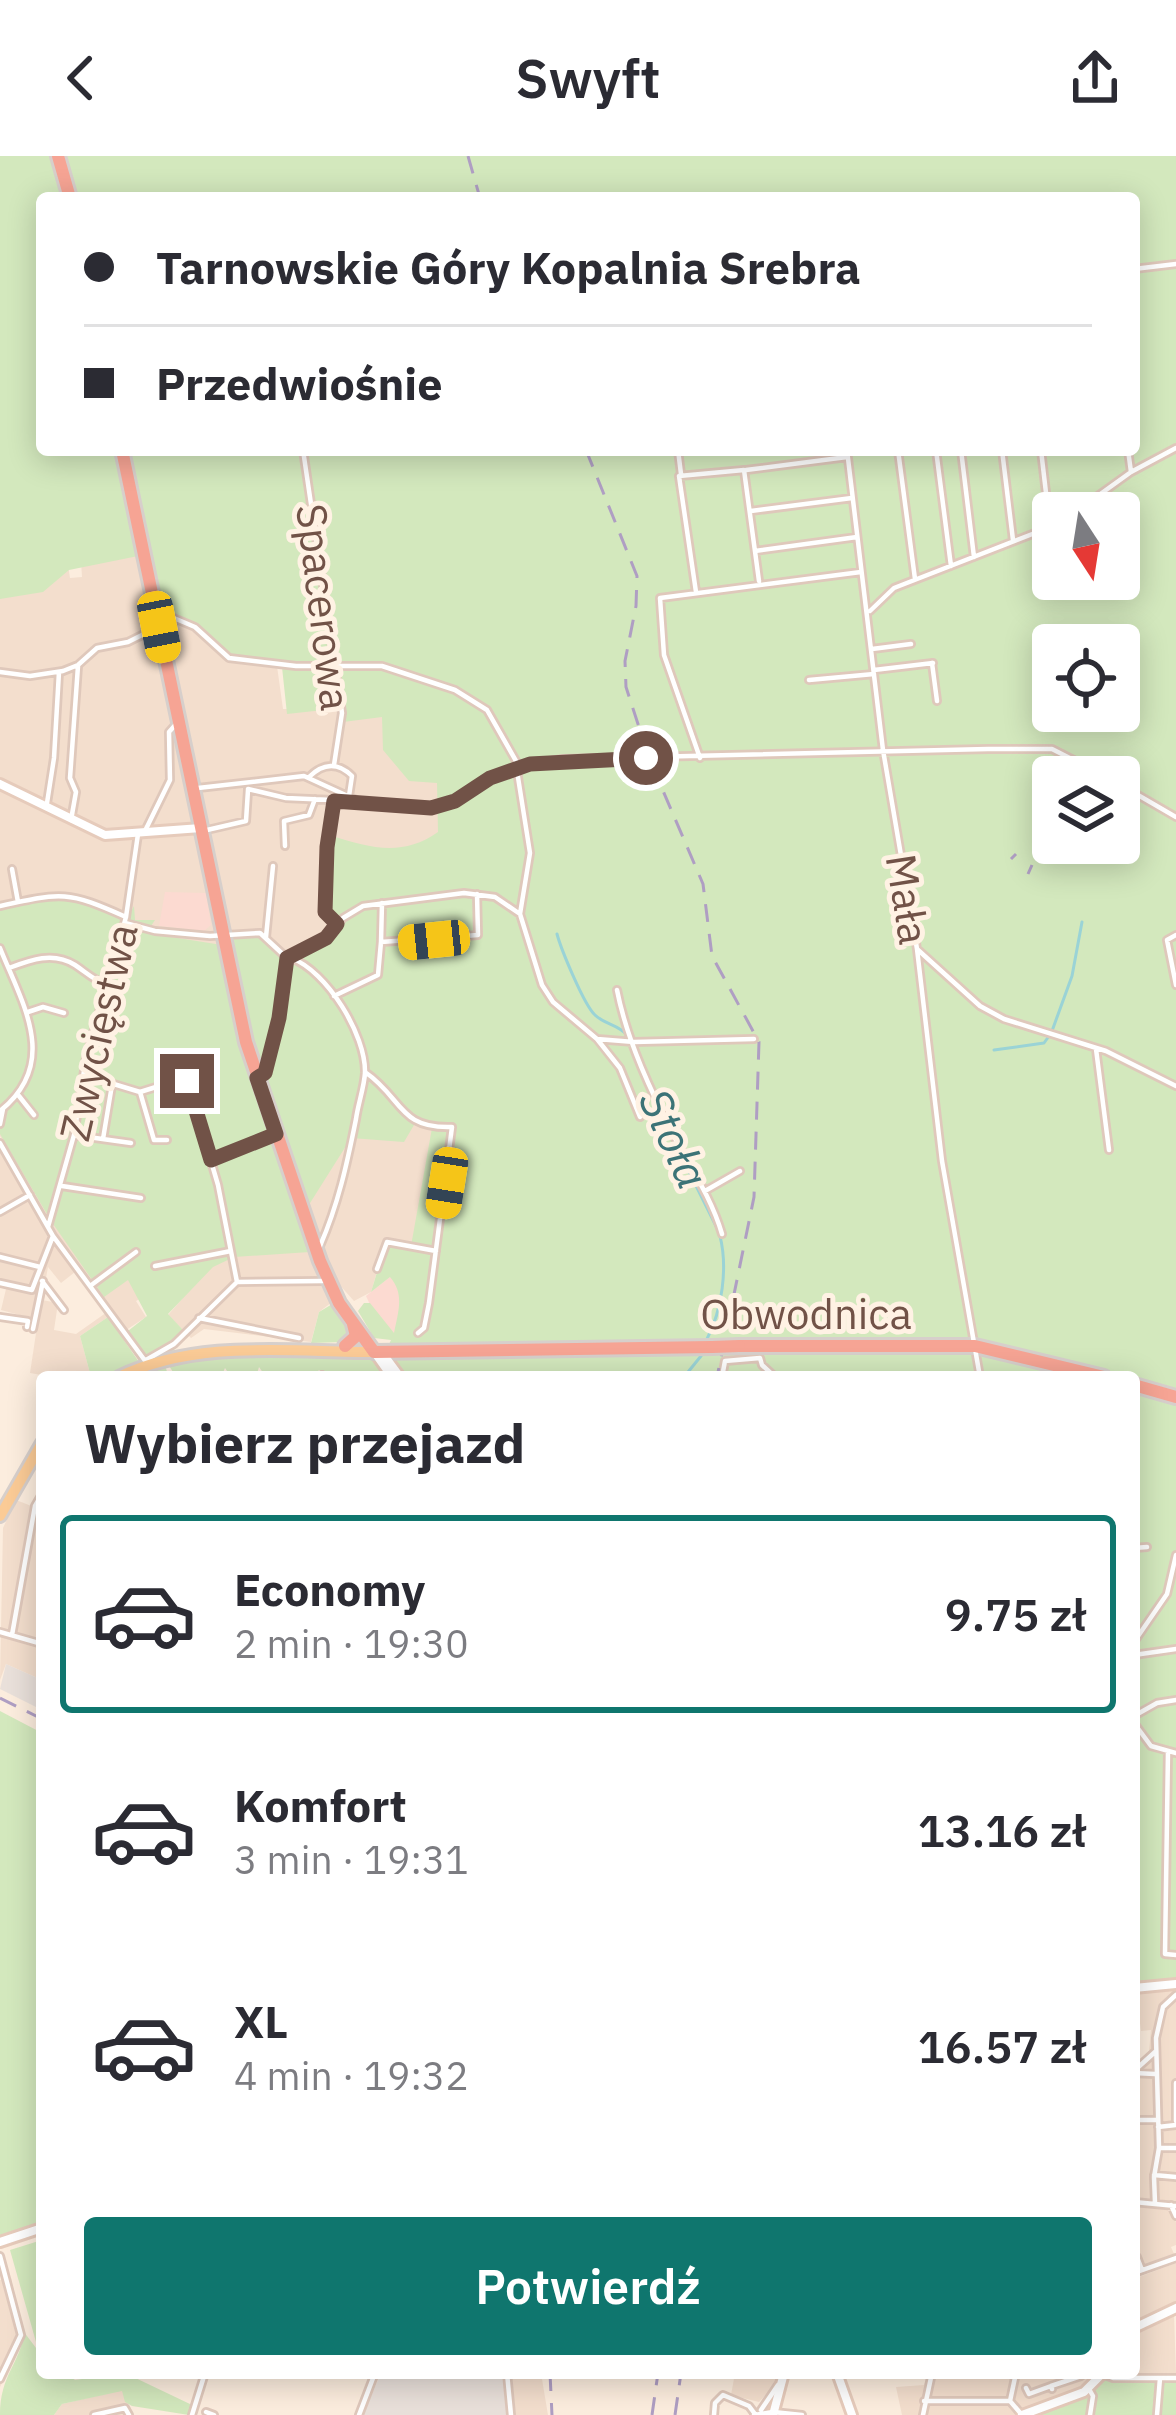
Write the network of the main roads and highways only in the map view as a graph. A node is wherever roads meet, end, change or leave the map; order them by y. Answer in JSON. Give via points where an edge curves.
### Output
{"nodes":[{"id":1,"x":58,"y":156,"type":"edge"},
{"id":2,"x":68,"y":192,"type":"edge"},
{"id":3,"x":123,"y":456,"type":"edge"},
{"id":4,"x":338,"y":1295,"type":"junction"},
{"id":5,"x":353,"y":1323,"type":"junction"},
{"id":6,"x":345,"y":1346,"type":"junction"},
{"id":7,"x":504,"y":1348,"type":"junction"},
{"id":8,"x":376,"y":1349,"type":"junction"},
{"id":9,"x":258,"y":1351,"type":"junction"},
{"id":10,"x":130,"y":1371,"type":"edge"},
{"id":11,"x":1079,"y":1371,"type":"edge"},
{"id":12,"x":1140,"y":1387,"type":"edge"},
{"id":13,"x":1176,"y":1397,"type":"edge"},
{"id":14,"x":36,"y":1453,"type":"edge"},
{"id":15,"x":0,"y":1516,"type":"edge"}],
"edges":[{"from":1,"to":2,"type":"highway"},
{"from":3,"to":4,"type":"highway","via":[[257,1078]]},
{"from":4,"to":5,"type":"highway"},
{"from":4,"to":8,"type":"highway"},
{"from":5,"to":6,"type":"highway","via":[[355,1339]]},
{"from":5,"to":8,"type":"highway"},
{"from":6,"to":8,"type":"main road","name":"Obwodnica"},
{"from":6,"to":9,"type":"main road","name":"Obwodnica"},
{"from":7,"to":8,"type":"highway","name":"Obwodnica"},
{"from":7,"to":8,"type":"highway","name":"Obwodnica"},
{"from":7,"to":11,"type":"highway","name":"Obwodnica","bridge":true,"via":[[975,1346]]},
{"from":8,"to":9,"type":"main road","name":"Obwodnica"},
{"from":9,"to":10,"type":"main road","name":"Obwodnica","via":[[198,1353]]},
{"from":12,"to":13,"type":"highway"},
{"from":14,"to":15,"type":"main road"}]}
